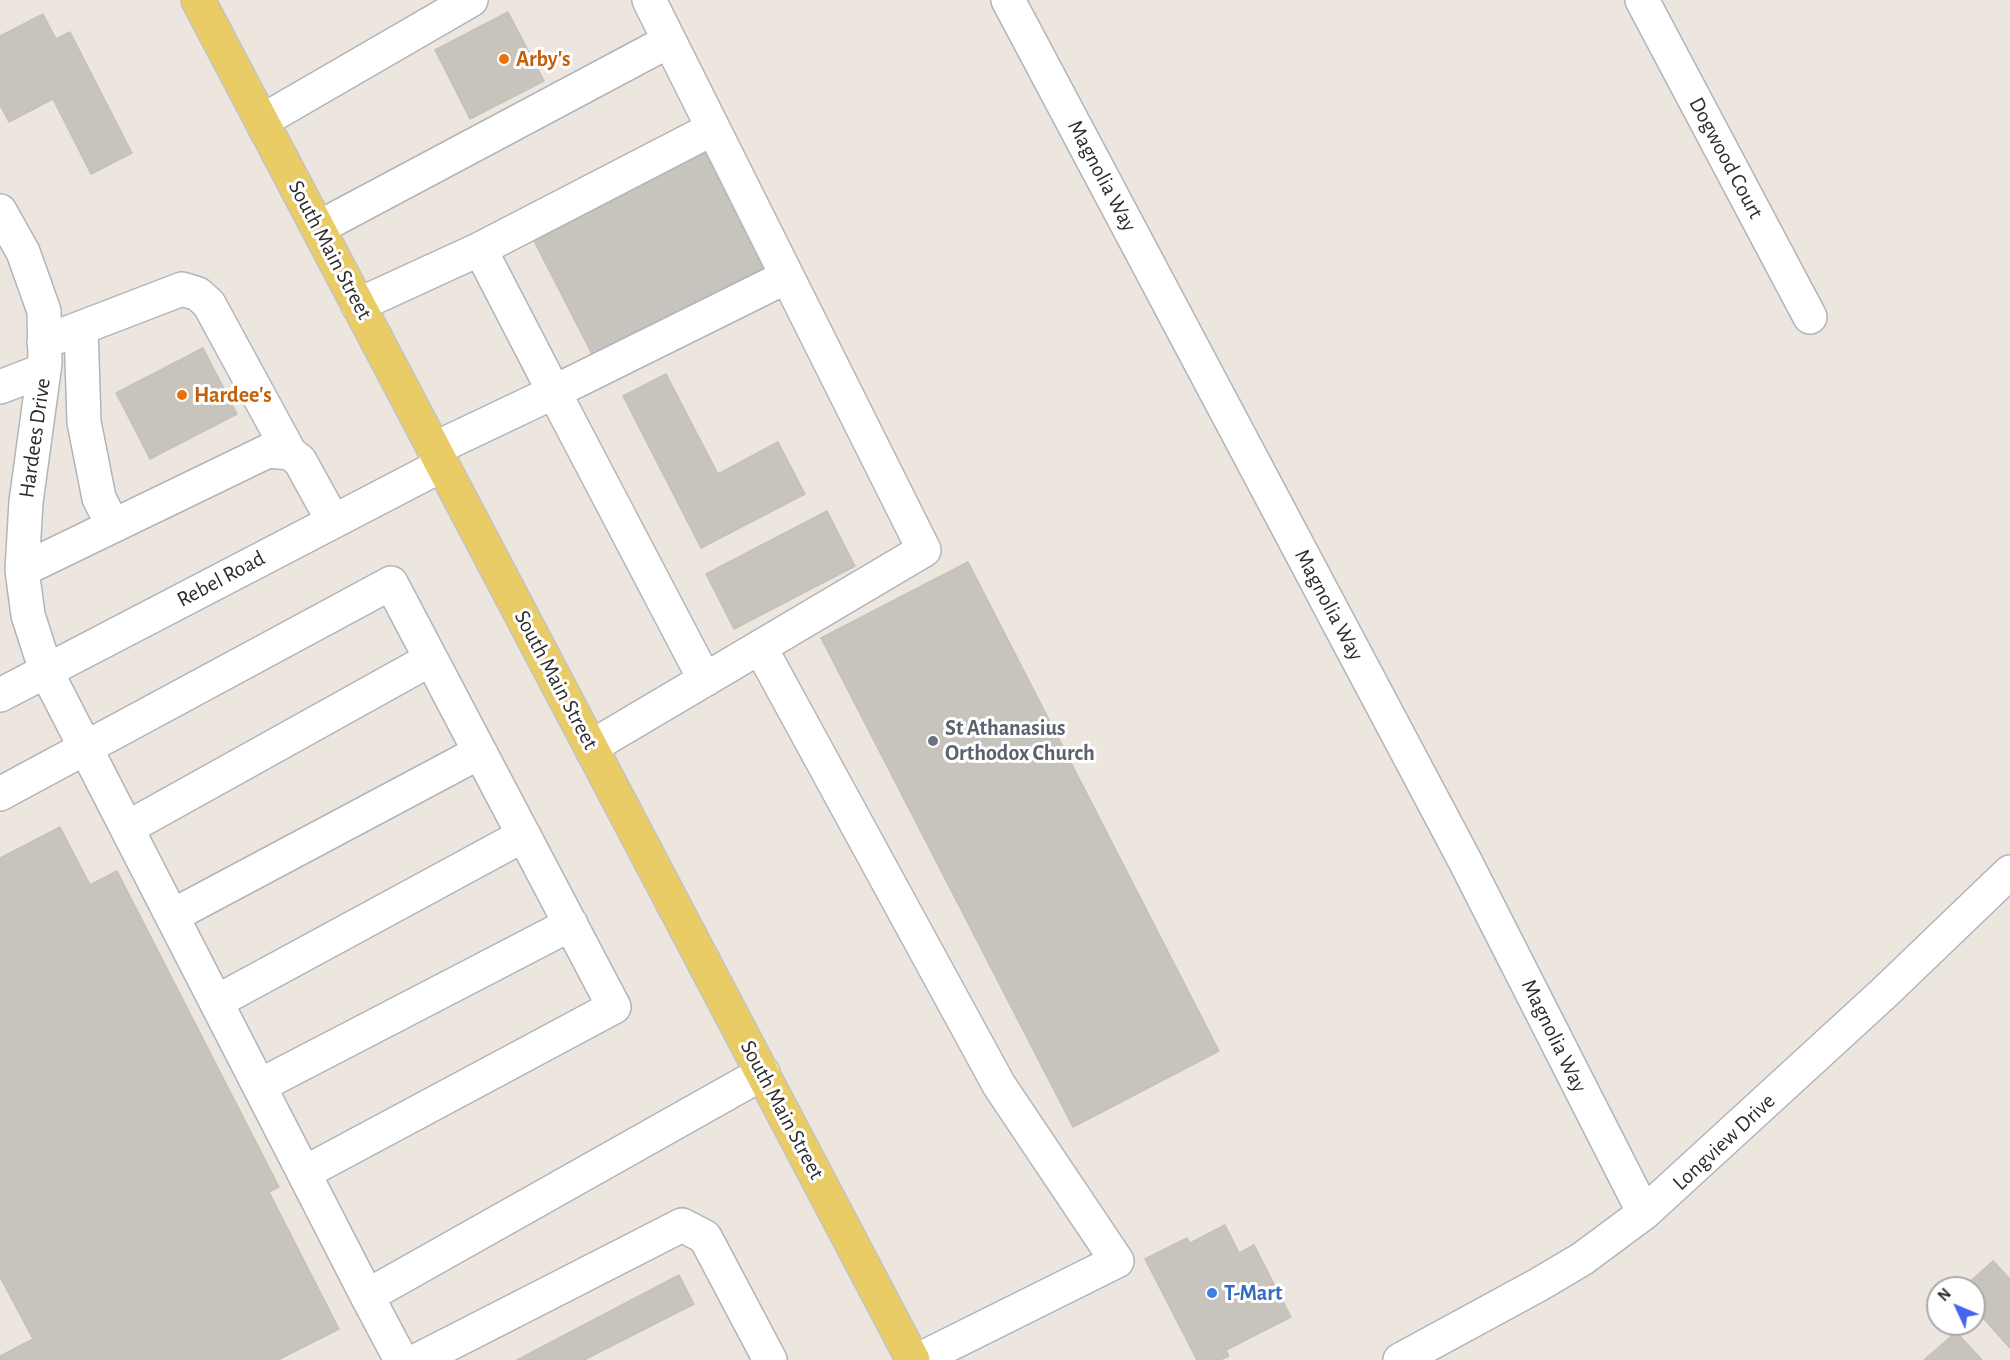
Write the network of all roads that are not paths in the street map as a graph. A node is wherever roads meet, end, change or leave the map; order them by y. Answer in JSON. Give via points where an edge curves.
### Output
{"nodes":[{"id":1,"x":198,"y":0,"type":"edge"},
{"id":2,"x":471,"y":0,"type":"edge"},
{"id":3,"x":649,"y":0,"type":"edge"},
{"id":4,"x":1008,"y":0,"type":"edge"},
{"id":5,"x":1642,"y":0,"type":"edge"},
{"id":6,"x":669,"y":41,"type":"junction"},
{"id":7,"x":262,"y":121,"type":"junction"},
{"id":8,"x":712,"y":129,"type":"junction"},
{"id":9,"x":4,"y":228,"type":"edge"},
{"id":10,"x":318,"y":228,"type":"junction"},
{"id":11,"x":480,"y":249,"type":"junction"},
{"id":12,"x":786,"y":277,"type":"junction"},
{"id":13,"x":358,"y":305,"type":"junction"},
{"id":14,"x":1810,"y":317,"type":"dead end"},
{"id":15,"x":81,"y":328,"type":"junction"},
{"id":16,"x":44,"y":356,"type":"junction"},
{"id":17,"x":0,"y":387,"type":"edge"},
{"id":18,"x":554,"y":392,"type":"junction"},
{"id":19,"x":290,"y":453,"type":"junction"},
{"id":20,"x":438,"y":457,"type":"junction"},
{"id":21,"x":333,"y":521,"type":"junction"},
{"id":22,"x":112,"y":526,"type":"junction"},
{"id":23,"x":22,"y":570,"type":"junction"},
{"id":24,"x":760,"y":647,"type":"junction"},
{"id":25,"x":431,"y":659,"type":"junction"},
{"id":26,"x":46,"y":671,"type":"junction"},
{"id":27,"x":705,"y":680,"type":"junction"},
{"id":28,"x":0,"y":695,"type":"edge"},
{"id":29,"x":591,"y":747,"type":"junction"},
{"id":30,"x":85,"y":748,"type":"junction"},
{"id":31,"x":480,"y":752,"type":"junction"},
{"id":32,"x":0,"y":794,"type":"edge"},
{"id":33,"x":127,"y":828,"type":"junction"},
{"id":34,"x":524,"y":835,"type":"junction"},
{"id":35,"x":2010,"y":872,"type":"edge"},
{"id":36,"x":172,"y":916,"type":"junction"},
{"id":37,"x":571,"y":924,"type":"junction"},
{"id":38,"x":216,"y":1002,"type":"junction"},
{"id":39,"x":763,"y":1073,"type":"junction"},
{"id":40,"x":259,"y":1086,"type":"junction"},
{"id":41,"x":304,"y":1173,"type":"junction"},
{"id":42,"x":1644,"y":1214,"type":"junction"},
{"id":43,"x":367,"y":1296,"type":"junction"},
{"id":44,"x":400,"y":1360,"type":"edge"},
{"id":45,"x":418,"y":1360,"type":"edge"},
{"id":46,"x":770,"y":1360,"type":"edge"},
{"id":47,"x":913,"y":1360,"type":"edge"},
{"id":48,"x":918,"y":1360,"type":"edge"},
{"id":49,"x":1400,"y":1360,"type":"edge"}],
"edges":[{"from":1,"to":7,"type":"main road","name":"South Main Street"},
{"from":2,"to":7,"type":"street"},
{"from":3,"to":6,"type":"street"},
{"from":4,"to":42,"type":"street","name":"Magnolia Way","via":[[1464,859]]},
{"from":5,"to":14,"type":"street","name":"Dogwood Court"},
{"from":6,"to":8,"type":"street"},
{"from":6,"to":10,"type":"street"},
{"from":7,"to":10,"type":"main road","name":"South Main Street"},
{"from":8,"to":11,"type":"street"},
{"from":8,"to":12,"type":"street"},
{"from":9,"to":16,"type":"street","name":"Hardees Drive","via":[[23,252],[44,311]]},
{"from":10,"to":13,"type":"main road","name":"South Main Street"},
{"from":11,"to":13,"type":"street"},
{"from":11,"to":18,"type":"street"},
{"from":12,"to":18,"type":"street","name":"Rebel Road"},
{"from":12,"to":24,"type":"street","via":[[924,550]]},
{"from":13,"to":20,"type":"main road","name":"South Main Street"},
{"from":15,"to":16,"type":"street"},
{"from":15,"to":19,"type":"street","via":[[182,289],[198,294],[209,304]]},
{"from":15,"to":22,"type":"street","via":[[84,422],[99,498]]},
{"from":16,"to":17,"type":"street"},
{"from":16,"to":23,"type":"street","name":"Hardees Drive"},
{"from":18,"to":20,"type":"street","name":"Rebel Road"},
{"from":18,"to":27,"type":"street"},
{"from":19,"to":21,"type":"street","via":[[300,461]]},
{"from":19,"to":22,"type":"street","via":[[268,452]]},
{"from":20,"to":21,"type":"street","name":"Rebel Road"},
{"from":20,"to":29,"type":"main road","name":"South Main Street"},
{"from":21,"to":26,"type":"street","name":"Rebel Road"},
{"from":22,"to":23,"type":"street"},
{"from":23,"to":26,"type":"street","name":"Hardees Drive","via":[[28,615]]},
{"from":24,"to":27,"type":"street"},
{"from":24,"to":48,"type":"street","via":[[999,1086],[1117,1261]]},
{"from":25,"to":30,"type":"street","via":[[391,583]]},
{"from":25,"to":31,"type":"street"},
{"from":25,"to":33,"type":"street"},
{"from":26,"to":28,"type":"street","name":"Rebel Road"},
{"from":26,"to":30,"type":"street","name":"Hardees Drive"},
{"from":27,"to":29,"type":"street"},
{"from":29,"to":39,"type":"main road","name":"South Main Street"},
{"from":30,"to":32,"type":"street"},
{"from":30,"to":33,"type":"street","name":"Hardees Drive"},
{"from":31,"to":34,"type":"street"},
{"from":31,"to":36,"type":"street"},
{"from":33,"to":36,"type":"street","name":"Hardees Drive"},
{"from":34,"to":37,"type":"street"},
{"from":34,"to":38,"type":"street"},
{"from":35,"to":42,"type":"street","name":"Longview Drive"},
{"from":36,"to":38,"type":"street","name":"Hardees Drive"},
{"from":37,"to":40,"type":"street"},
{"from":37,"to":41,"type":"street","via":[[614,1007]]},
{"from":38,"to":40,"type":"street","name":"Hardees Drive"},
{"from":39,"to":43,"type":"street"},
{"from":39,"to":47,"type":"main road","name":"South Main Street"},
{"from":40,"to":41,"type":"street","name":"Hardees Drive"},
{"from":41,"to":43,"type":"street","name":"Hardees Drive"},
{"from":42,"to":49,"type":"street","name":"Longview Drive","via":[[1539,1285]]},
{"from":43,"to":44,"type":"street","name":"Hardees Drive"},
{"from":45,"to":46,"type":"street","via":[[682,1225],[705,1237]]}]}
